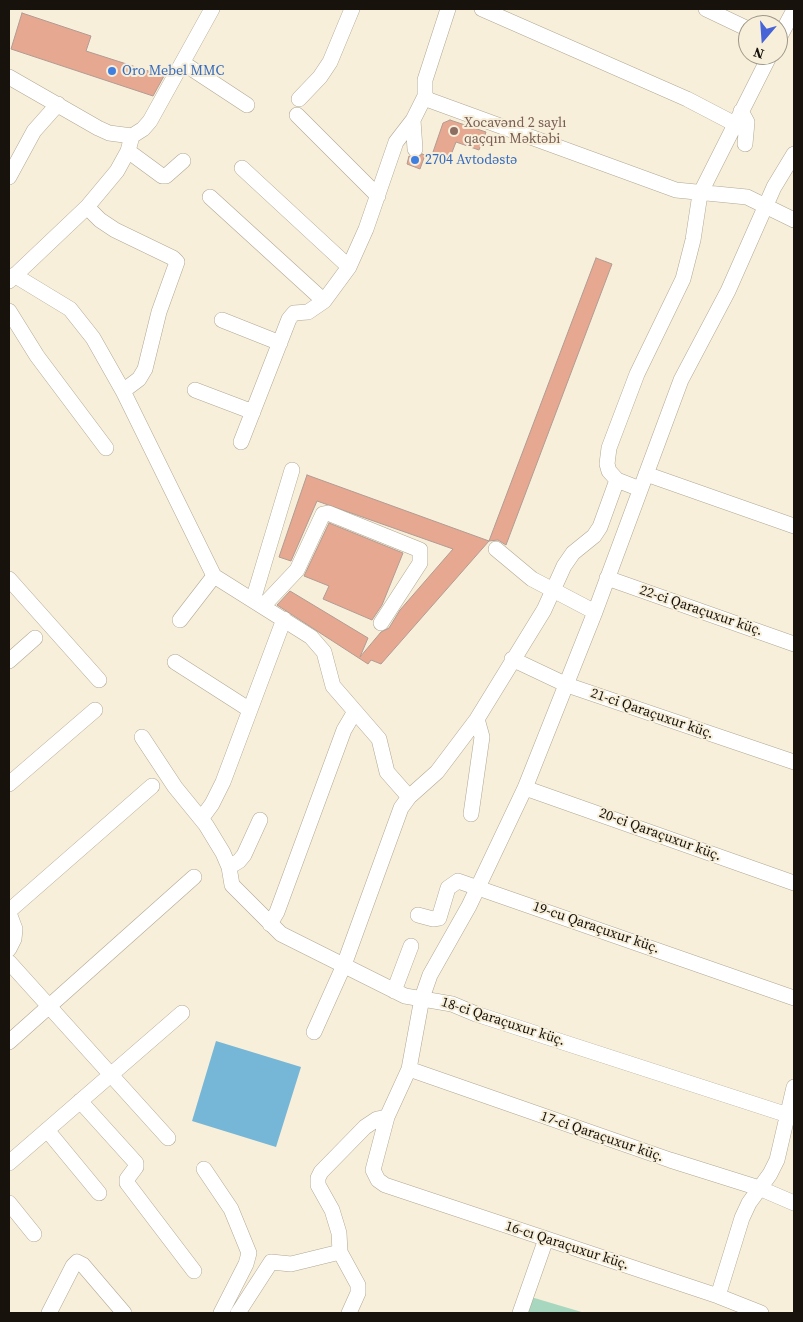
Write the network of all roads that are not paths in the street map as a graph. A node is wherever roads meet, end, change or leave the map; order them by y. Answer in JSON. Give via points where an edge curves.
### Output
{"nodes":[{"id":1,"x":212,"y":9,"type":"edge"},
{"id":2,"x":352,"y":9,"type":"edge"},
{"id":3,"x":448,"y":9,"type":"edge"},
{"id":4,"x":482,"y":9,"type":"edge"},
{"id":5,"x":706,"y":9,"type":"edge"},
{"id":6,"x":794,"y":10,"type":"edge"},
{"id":7,"x":788,"y":21,"type":"edge"},
{"id":8,"x":738,"y":24,"type":"edge"},
{"id":9,"x":183,"y":63,"type":"junction"},
{"id":10,"x":765,"y":65,"type":"edge"},
{"id":11,"x":9,"y":77,"type":"edge"},
{"id":12,"x":424,"y":96,"type":"junction"},
{"id":13,"x":58,"y":104,"type":"junction"},
{"id":14,"x":247,"y":105,"type":"dead end"},
{"id":15,"x":738,"y":117,"type":"junction"},
{"id":16,"x":413,"y":120,"type":"junction"},
{"id":17,"x":130,"y":144,"type":"junction"},
{"id":18,"x":745,"y":144,"type":"dead end"},
{"id":19,"x":415,"y":149,"type":"dead end"},
{"id":20,"x":794,"y":154,"type":"edge"},
{"id":21,"x":183,"y":161,"type":"dead end"},
{"id":22,"x":242,"y":168,"type":"dead end"},
{"id":23,"x":9,"y":177,"type":"edge"},
{"id":24,"x":700,"y":194,"type":"junction"},
{"id":25,"x":378,"y":196,"type":"junction"},
{"id":26,"x":210,"y":197,"type":"dead end"},
{"id":27,"x":766,"y":205,"type":"junction"},
{"id":28,"x":87,"y":207,"type":"junction"},
{"id":29,"x":794,"y":220,"type":"edge"},
{"id":30,"x":348,"y":267,"type":"junction"},
{"id":31,"x":11,"y":278,"type":"edge"},
{"id":32,"x":324,"y":301,"type":"junction"},
{"id":33,"x":9,"y":311,"type":"edge"},
{"id":34,"x":222,"y":320,"type":"dead end"},
{"id":35,"x":280,"y":343,"type":"junction"},
{"id":36,"x":195,"y":390,"type":"dead end"},
{"id":37,"x":122,"y":391,"type":"junction"},
{"id":38,"x":253,"y":412,"type":"junction"},
{"id":39,"x":241,"y":442,"type":"dead end"},
{"id":40,"x":106,"y":448,"type":"dead end"},
{"id":41,"x":292,"y":470,"type":"dead end"},
{"id":42,"x":618,"y":480,"type":"junction"},
{"id":43,"x":643,"y":482,"type":"junction"},
{"id":44,"x":794,"y":526,"type":"edge"},
{"id":45,"x":496,"y":549,"type":"dead end"},
{"id":46,"x":214,"y":576,"type":"junction"},
{"id":47,"x":607,"y":578,"type":"junction"},
{"id":48,"x":9,"y":579,"type":"edge"},
{"id":49,"x":554,"y":591,"type":"junction"},
{"id":50,"x":258,"y":603,"type":"junction"},
{"id":51,"x":595,"y":612,"type":"junction"},
{"id":52,"x":284,"y":619,"type":"junction"},
{"id":53,"x":180,"y":620,"type":"dead end"},
{"id":54,"x":381,"y":623,"type":"dead end"},
{"id":55,"x":36,"y":638,"type":"dead end"},
{"id":56,"x":794,"y":644,"type":"edge"},
{"id":57,"x":512,"y":659,"type":"junction"},
{"id":58,"x":9,"y":661,"type":"edge"},
{"id":59,"x":175,"y":662,"type":"dead end"},
{"id":60,"x":99,"y":680,"type":"dead end"},
{"id":61,"x":567,"y":685,"type":"junction"},
{"id":62,"x":95,"y":710,"type":"dead end"},
{"id":63,"x":250,"y":710,"type":"junction"},
{"id":64,"x":354,"y":713,"type":"junction"},
{"id":65,"x":477,"y":719,"type":"junction"},
{"id":66,"x":142,"y":737,"type":"dead end"},
{"id":67,"x":794,"y":762,"type":"edge"},
{"id":68,"x":9,"y":784,"type":"edge"},
{"id":69,"x":152,"y":786,"type":"dead end"},
{"id":70,"x":525,"y":788,"type":"junction"},
{"id":71,"x":409,"y":797,"type":"junction"},
{"id":72,"x":470,"y":814,"type":"dead end"},
{"id":73,"x":201,"y":819,"type":"junction"},
{"id":74,"x":260,"y":820,"type":"dead end"},
{"id":75,"x":230,"y":867,"type":"junction"},
{"id":76,"x":194,"y":877,"type":"dead end"},
{"id":77,"x":794,"y":883,"type":"edge"},
{"id":78,"x":478,"y":887,"type":"junction"},
{"id":79,"x":9,"y":912,"type":"edge"},
{"id":80,"x":418,"y":915,"type":"dead end"},
{"id":81,"x":270,"y":924,"type":"junction"},
{"id":82,"x":411,"y":946,"type":"dead end"},
{"id":83,"x":9,"y":949,"type":"edge"},
{"id":84,"x":9,"y":962,"type":"edge"},
{"id":85,"x":344,"y":965,"type":"junction"},
{"id":86,"x":394,"y":991,"type":"junction"},
{"id":87,"x":422,"y":998,"type":"junction"},
{"id":88,"x":794,"y":998,"type":"edge"},
{"id":89,"x":48,"y":1006,"type":"junction"},
{"id":90,"x":182,"y":1013,"type":"dead end"},
{"id":91,"x":314,"y":1032,"type":"dead end"},
{"id":92,"x":9,"y":1042,"type":"edge"},
{"id":93,"x":410,"y":1069,"type":"junction"},
{"id":94,"x":111,"y":1073,"type":"junction"},
{"id":95,"x":794,"y":1087,"type":"edge"},
{"id":96,"x":80,"y":1101,"type":"junction"},
{"id":97,"x":791,"y":1115,"type":"edge"},
{"id":98,"x":387,"y":1117,"type":"junction"},
{"id":99,"x":47,"y":1130,"type":"junction"},
{"id":100,"x":168,"y":1138,"type":"dead end"},
{"id":101,"x":9,"y":1163,"type":"edge"},
{"id":102,"x":204,"y":1169,"type":"dead end"},
{"id":103,"x":758,"y":1188,"type":"junction"},
{"id":104,"x":99,"y":1193,"type":"dead end"},
{"id":105,"x":9,"y":1203,"type":"edge"},
{"id":106,"x":794,"y":1203,"type":"edge"},
{"id":107,"x":34,"y":1234,"type":"dead end"},
{"id":108,"x":546,"y":1239,"type":"junction"},
{"id":109,"x":340,"y":1252,"type":"junction"},
{"id":110,"x":249,"y":1253,"type":"junction"},
{"id":111,"x":270,"y":1262,"type":"junction"},
{"id":112,"x":194,"y":1271,"type":"dead end"},
{"id":113,"x":718,"y":1296,"type":"junction"},
{"id":114,"x":49,"y":1313,"type":"edge"},
{"id":115,"x":124,"y":1313,"type":"edge"},
{"id":116,"x":221,"y":1313,"type":"edge"},
{"id":117,"x":238,"y":1313,"type":"edge"},
{"id":118,"x":349,"y":1313,"type":"edge"},
{"id":119,"x":520,"y":1313,"type":"edge"},
{"id":120,"x":761,"y":1313,"type":"edge"}],
"edges":[{"from":1,"to":9,"type":"street"},
{"from":2,"to":25,"type":"street","via":[[330,62],[298,107]]},
{"from":3,"to":12,"type":"street","via":[[425,80]]},
{"from":4,"to":15,"type":"street","via":[[686,98]]},
{"from":5,"to":8,"type":"street"},
{"from":6,"to":7,"type":"street"},
{"from":9,"to":14,"type":"street"},
{"from":9,"to":17,"type":"street","via":[[150,121]]},
{"from":10,"to":15,"type":"street"},
{"from":11,"to":13,"type":"street"},
{"from":12,"to":16,"type":"street"},
{"from":12,"to":24,"type":"street","via":[[435,103],[641,178]]},
{"from":13,"to":17,"type":"street"},
{"from":13,"to":23,"type":"street","via":[[34,131]]},
{"from":15,"to":18,"type":"street","via":[[747,122]]},
{"from":15,"to":24,"type":"street"},
{"from":16,"to":19,"type":"street"},
{"from":16,"to":25,"type":"street","via":[[396,142]]},
{"from":17,"to":21,"type":"street","via":[[162,176]]},
{"from":17,"to":28,"type":"street","via":[[117,171]]},
{"from":20,"to":27,"type":"street"},
{"from":22,"to":30,"type":"street"},
{"from":24,"to":27,"type":"street","via":[[740,196]]},
{"from":24,"to":42,"type":"street","via":[[683,279],[637,374],[609,448],[609,472]]},
{"from":25,"to":30,"type":"street"},
{"from":26,"to":32,"type":"street"},
{"from":27,"to":29,"type":"street"},
{"from":27,"to":43,"type":"street","via":[[728,291],[681,380]]},
{"from":28,"to":31,"type":"street"},
{"from":28,"to":37,"type":"street","via":[[115,230],[177,262],[144,369],[139,379]]},
{"from":30,"to":32,"type":"street"},
{"from":31,"to":37,"type":"street","via":[[70,309],[92,338]]},
{"from":32,"to":35,"type":"street","via":[[308,312],[294,313]]},
{"from":33,"to":40,"type":"street","via":[[37,356]]},
{"from":34,"to":35,"type":"street"},
{"from":35,"to":38,"type":"street"},
{"from":36,"to":38,"type":"street"},
{"from":37,"to":46,"type":"street"},
{"from":38,"to":39,"type":"street"},
{"from":41,"to":50,"type":"street"},
{"from":42,"to":43,"type":"street"},
{"from":42,"to":49,"type":"street","via":[[600,527],[573,553]]},
{"from":43,"to":44,"type":"street"},
{"from":43,"to":47,"type":"street"},
{"from":45,"to":49,"type":"street","via":[[532,579]]},
{"from":46,"to":50,"type":"street"},
{"from":46,"to":53,"type":"street"},
{"from":47,"to":51,"type":"street"},
{"from":47,"to":56,"type":"street","name":"22-ci Qaraçuxur küç."},
{"from":48,"to":60,"type":"street"},
{"from":49,"to":51,"type":"street"},
{"from":49,"to":57,"type":"street"},
{"from":50,"to":52,"type":"street"},
{"from":50,"to":54,"type":"street","via":[[297,570],[323,514],[328,513],[420,550],[420,564]]},
{"from":51,"to":61,"type":"street"},
{"from":52,"to":63,"type":"street"},
{"from":52,"to":64,"type":"street","via":[[311,637],[324,652],[330,680]]},
{"from":55,"to":58,"type":"street"},
{"from":57,"to":61,"type":"street","name":"21-ci Qaraçuxur küç."},
{"from":57,"to":65,"type":"street"},
{"from":59,"to":63,"type":"street"},
{"from":61,"to":67,"type":"street","name":"21-ci Qaraçuxur küç."},
{"from":61,"to":70,"type":"street"},
{"from":62,"to":68,"type":"street"},
{"from":63,"to":73,"type":"street","via":[[220,788]]},
{"from":64,"to":71,"type":"street","via":[[379,739],[387,772]]},
{"from":64,"to":81,"type":"street","via":[[344,730]]},
{"from":65,"to":71,"type":"street","via":[[437,772]]},
{"from":65,"to":72,"type":"street","via":[[482,737]]},
{"from":66,"to":73,"type":"street","name":"18-ci Qaraçuxur küç.","via":[[175,788]]},
{"from":69,"to":79,"type":"street"},
{"from":70,"to":77,"type":"street","name":"20-ci Qaraçuxur küç."},
{"from":70,"to":78,"type":"street"},
{"from":71,"to":85,"type":"street","via":[[395,822]]},
{"from":73,"to":75,"type":"street","name":"18-ci Qaraçuxur küç."},
{"from":74,"to":75,"type":"street","via":[[244,855]]},
{"from":75,"to":81,"type":"street","name":"18-ci Qaraçuxur küç.","via":[[232,885]]},
{"from":76,"to":89,"type":"street"},
{"from":78,"to":80,"type":"street","name":"19-cu Qaraçuxur küç.","via":[[458,881],[448,888],[439,918]]},
{"from":78,"to":87,"type":"street","via":[[430,974]]},
{"from":78,"to":88,"type":"street","name":"19-cu Qaraçuxur küç."},
{"from":79,"to":83,"type":"street","via":[[15,929]]},
{"from":81,"to":85,"type":"street","name":"18-ci Qaraçuxur küç.","via":[[303,947]]},
{"from":82,"to":86,"type":"street"},
{"from":84,"to":89,"type":"street"},
{"from":85,"to":86,"type":"street","name":"18-ci Qaraçuxur küç."},
{"from":85,"to":91,"type":"street"},
{"from":86,"to":87,"type":"street","name":"18-ci Qaraçuxur küç."},
{"from":87,"to":93,"type":"street"},
{"from":87,"to":97,"type":"street","name":"18-ci Qaraçuxur küç.","via":[[452,1004]]},
{"from":89,"to":92,"type":"street"},
{"from":89,"to":94,"type":"street"},
{"from":90,"to":94,"type":"street"},
{"from":93,"to":98,"type":"street"},
{"from":93,"to":103,"type":"street","name":"17-ci Qaraçuxur küç."},
{"from":94,"to":96,"type":"street"},
{"from":94,"to":100,"type":"street"},
{"from":95,"to":97,"type":"street"},
{"from":96,"to":99,"type":"street"},
{"from":96,"to":112,"type":"street","via":[[136,1163],[126,1179],[127,1183]]},
{"from":97,"to":103,"type":"street","via":[[777,1160]]},
{"from":98,"to":108,"type":"street","name":"16-cı Qaraçuxur küç.","via":[[373,1163],[375,1176],[385,1185]]},
{"from":98,"to":109,"type":"street","via":[[365,1127],[320,1172],[318,1185],[332,1210],[340,1234]]},
{"from":99,"to":101,"type":"street"},
{"from":99,"to":104,"type":"street"},
{"from":102,"to":110,"type":"street","via":[[231,1208]]},
{"from":103,"to":106,"type":"street","name":"17-ci Qaraçuxur küç."},
{"from":103,"to":113,"type":"street","via":[[742,1218]]},
{"from":105,"to":107,"type":"street"},
{"from":108,"to":113,"type":"street","name":"16-cı Qaraçuxur küç."},
{"from":108,"to":119,"type":"street"},
{"from":109,"to":111,"type":"street","via":[[291,1264]]},
{"from":109,"to":118,"type":"street","via":[[358,1285]]},
{"from":110,"to":111,"type":"street"},
{"from":110,"to":116,"type":"street"},
{"from":111,"to":117,"type":"street"},
{"from":113,"to":120,"type":"street","name":"16-cı Qaraçuxur küç."},
{"from":114,"to":115,"type":"street","via":[[77,1262],[83,1264]]}]}
